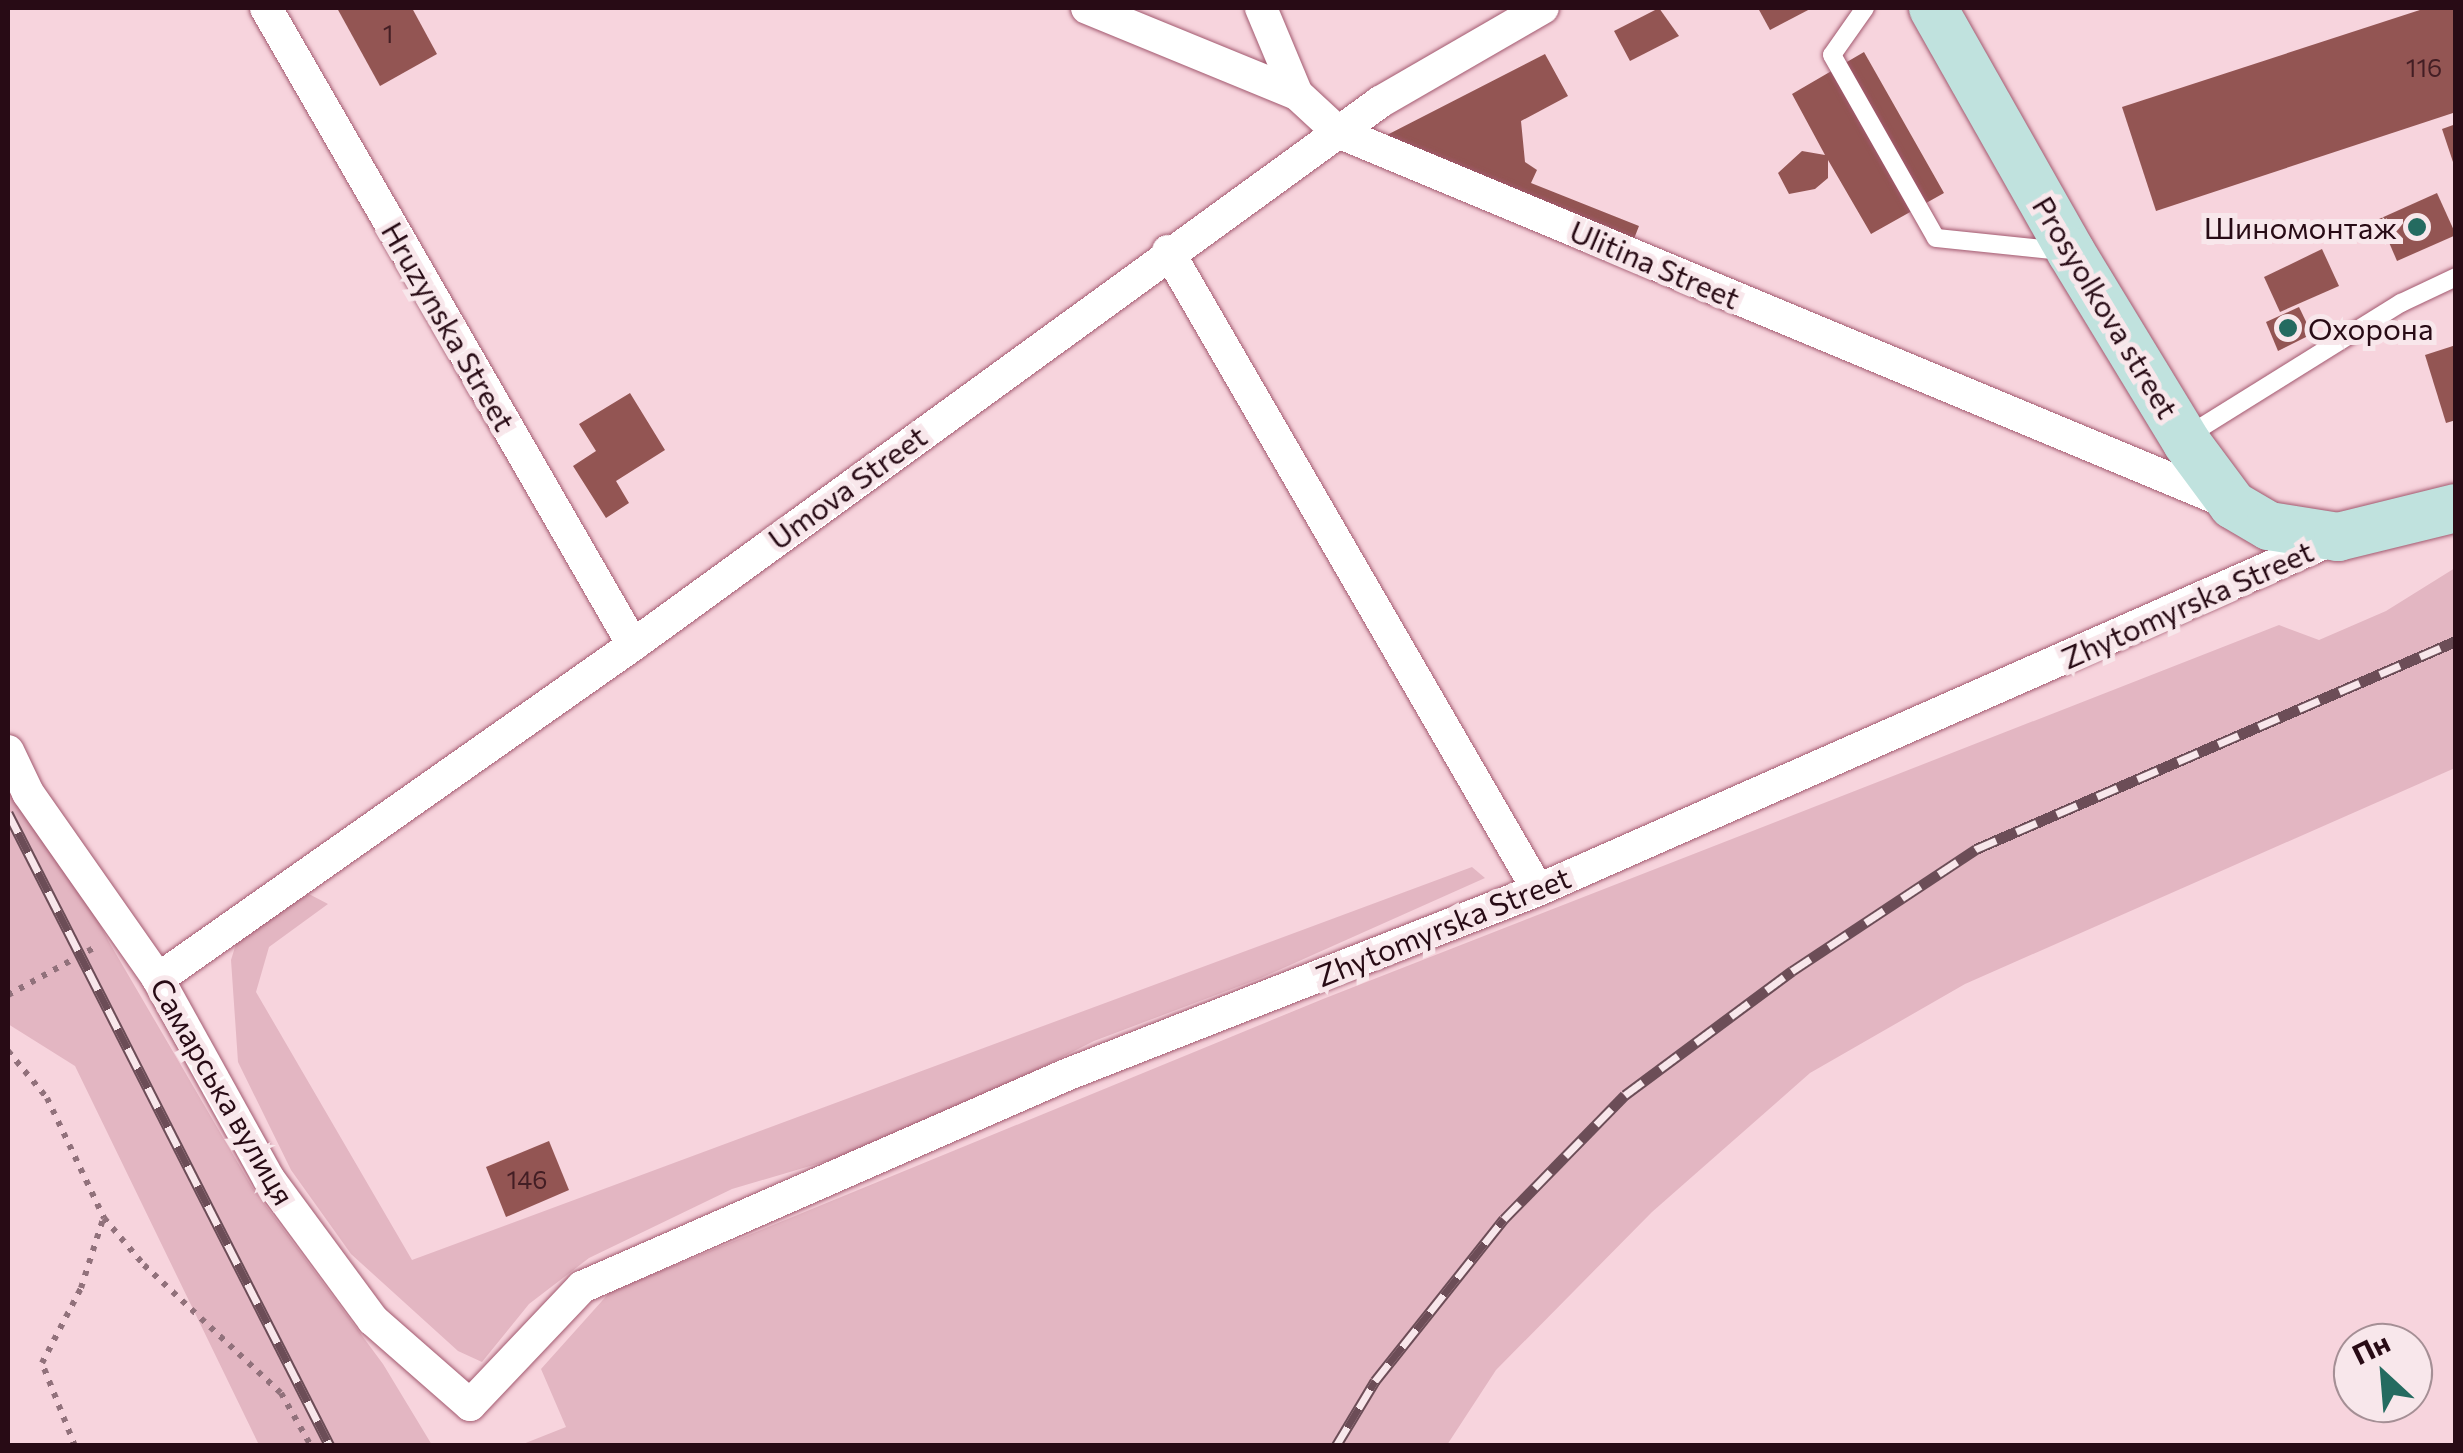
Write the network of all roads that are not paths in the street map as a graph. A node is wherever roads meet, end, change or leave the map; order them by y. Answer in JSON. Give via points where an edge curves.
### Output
{"nodes":[{"id":1,"x":266,"y":8,"type":"edge"},
{"id":2,"x":1087,"y":8,"type":"edge"},
{"id":3,"x":1261,"y":8,"type":"edge"},
{"id":4,"x":1543,"y":8,"type":"edge"},
{"id":5,"x":1865,"y":8,"type":"edge"},
{"id":6,"x":1933,"y":8,"type":"edge"},
{"id":7,"x":1297,"y":94,"type":"junction"},
{"id":8,"x":1338,"y":132,"type":"junction"},
{"id":9,"x":1168,"y":251,"type":"junction"},
{"id":10,"x":2071,"y":252,"type":"junction"},
{"id":11,"x":2456,"y":276,"type":"edge"},
{"id":12,"x":2184,"y":438,"type":"junction"},
{"id":13,"x":2233,"y":505,"type":"junction"},
{"id":14,"x":2456,"y":508,"type":"edge"},
{"id":15,"x":2338,"y":538,"type":"junction"},
{"id":16,"x":632,"y":644,"type":"junction"},
{"id":17,"x":8,"y":750,"type":"edge"},
{"id":18,"x":1538,"y":890,"type":"junction"},
{"id":19,"x":158,"y":979,"type":"junction"},
{"id":20,"x":470,"y":1405,"type":"joint"}],
"edges":[{"from":1,"to":16,"type":"street","name":"Hruzynska Street"},
{"from":2,"to":7,"type":"street","name":"Ulitina Street"},
{"from":3,"to":7,"type":"street"},
{"from":4,"to":8,"type":"street","name":"Umova Street","via":[[1445,59]]},
{"from":5,"to":10,"type":"lane","via":[[1832,55],[1936,238]]},
{"from":6,"to":10,"type":"street","name":"Prosyolkova street"},
{"from":7,"to":8,"type":"street","name":"Ulitina Street"},
{"from":8,"to":9,"type":"street","name":"Umova Street"},
{"from":8,"to":13,"type":"street","name":"Ulitina Street"},
{"from":9,"to":16,"type":"street","name":"Umova Street"},
{"from":9,"to":18,"type":"street"},
{"from":10,"to":12,"type":"street","name":"Prosyolkova street"},
{"from":11,"to":12,"type":"lane"},
{"from":12,"to":13,"type":"street","name":"Prosyolkova street"},
{"from":13,"to":15,"type":"street","name":"Prosyolkova street","via":[[2269,526]]},
{"from":14,"to":15,"type":"street","name":"Zhytomyrska Street"},
{"from":15,"to":18,"type":"street","name":"Zhytomyrska Street"},
{"from":16,"to":19,"type":"street","name":"Umova Street"},
{"from":17,"to":19,"type":"street","name":"Самарська вулиця","via":[[28,793]]},
{"from":18,"to":20,"type":"street","name":"Zhytomyrska Street","via":[[1066,1076],[582,1287]]},
{"from":19,"to":20,"type":"street","name":"Самарська вулиця","via":[[269,1179],[373,1320]]}]}
